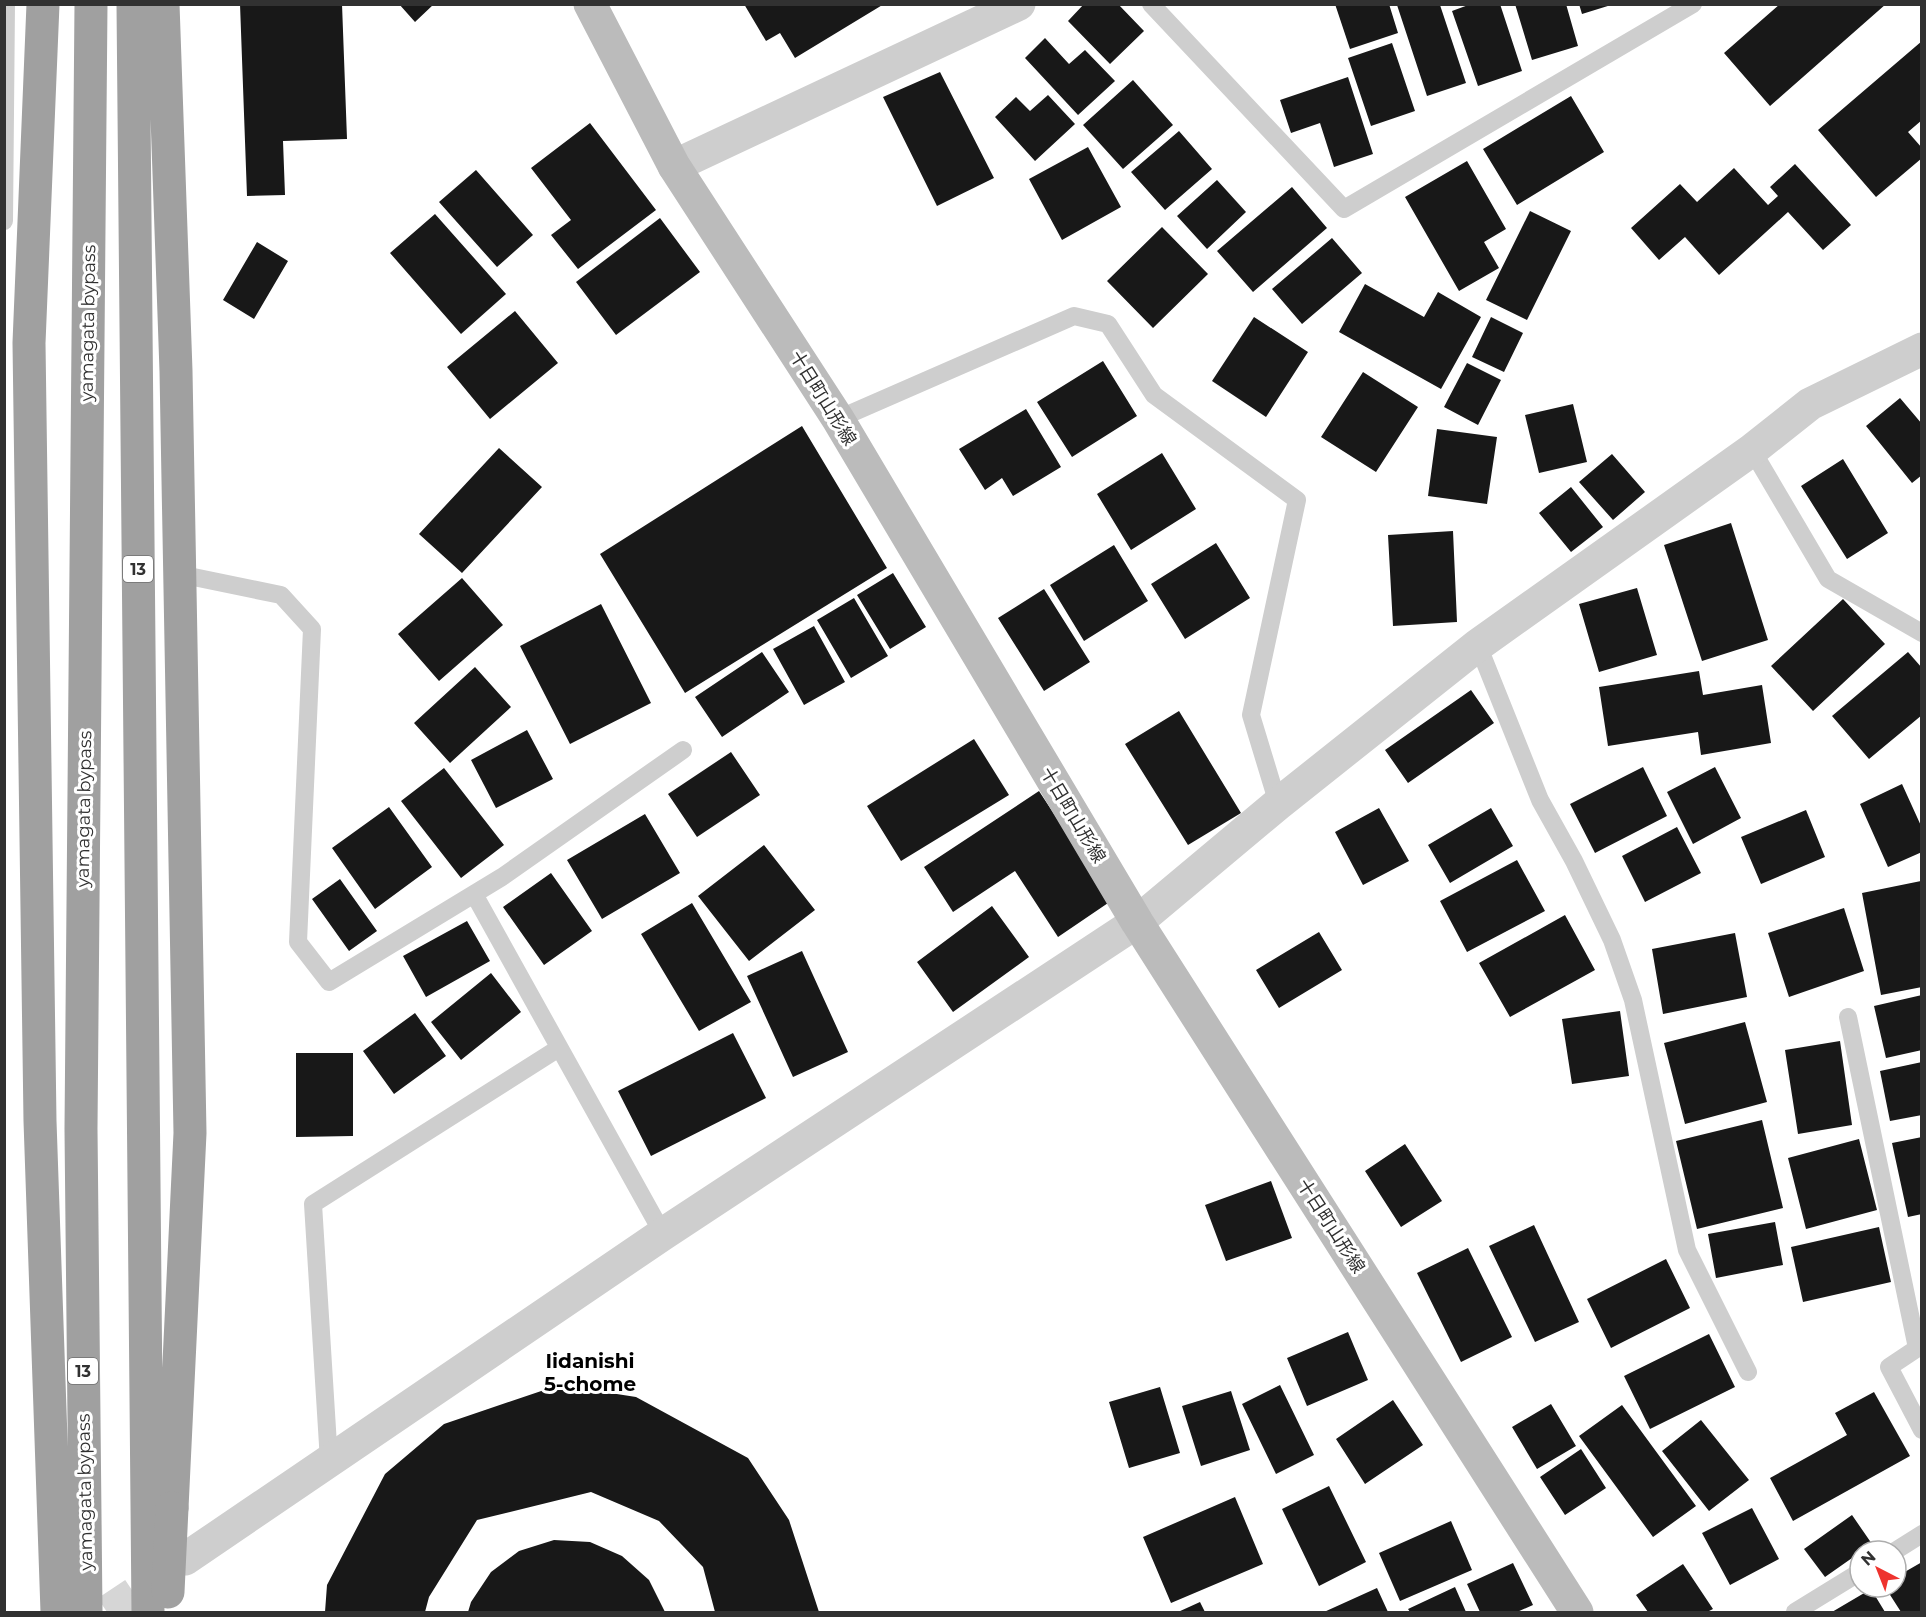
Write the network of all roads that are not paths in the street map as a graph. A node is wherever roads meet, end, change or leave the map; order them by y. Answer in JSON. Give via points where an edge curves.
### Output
{"nodes":[{"id":1,"x":6,"y":4,"type":"edge"},
{"id":2,"x":43,"y":4,"type":"edge"},
{"id":3,"x":91,"y":4,"type":"edge"},
{"id":4,"x":133,"y":4,"type":"edge"},
{"id":5,"x":163,"y":4,"type":"edge"},
{"id":6,"x":590,"y":4,"type":"edge"},
{"id":7,"x":1019,"y":4,"type":"edge"},
{"id":8,"x":1150,"y":4,"type":"edge"},
{"id":9,"x":1693,"y":4,"type":"edge"},
{"id":10,"x":674,"y":166,"type":"junction"},
{"id":11,"x":4,"y":221,"type":"edge"},
{"id":12,"x":1922,"y":349,"type":"edge"},
{"id":13,"x":838,"y":419,"type":"junction"},
{"id":14,"x":1752,"y":450,"type":"junction"},
{"id":15,"x":179,"y":574,"type":"junction"},
{"id":16,"x":1922,"y":633,"type":"edge"},
{"id":17,"x":1478,"y":645,"type":"junction"},
{"id":18,"x":683,"y":750,"type":"dead end"},
{"id":19,"x":1278,"y":804,"type":"junction"},
{"id":20,"x":474,"y":894,"type":"junction"},
{"id":21,"x":1137,"y":922,"type":"junction"},
{"id":22,"x":1848,"y":1017,"type":"dead end"},
{"id":23,"x":559,"y":1048,"type":"junction"},
{"id":24,"x":663,"y":1234,"type":"junction"},
{"id":25,"x":1919,"y":1346,"type":"edge"},
{"id":26,"x":1748,"y":1372,"type":"dead end"},
{"id":27,"x":1922,"y":1430,"type":"edge"},
{"id":28,"x":329,"y":1461,"type":"junction"},
{"id":29,"x":1922,"y":1534,"type":"edge"},
{"id":30,"x":1908,"y":1542,"type":"edge"},
{"id":31,"x":185,"y":1559,"type":"tunnel mouth"},
{"id":32,"x":1848,"y":1579,"type":"edge"},
{"id":33,"x":161,"y":1606,"type":"edge"},
{"id":34,"x":57,"y":1612,"type":"edge"},
{"id":35,"x":86,"y":1612,"type":"edge"},
{"id":36,"x":1577,"y":1612,"type":"edge"},
{"id":37,"x":1795,"y":1612,"type":"edge"}],
"edges":[{"from":1,"to":11,"type":"lane"},
{"from":2,"to":34,"type":"highway","via":[[29,343],[40,1109]]},
{"from":3,"to":35,"type":"highway","name":"yamagata bypass","number":"13","via":[[81,1129]]},
{"from":4,"to":33,"type":"highway","number":"13","via":[[144,1133]]},
{"from":5,"to":15,"type":"highway"},
{"from":6,"to":10,"type":"main road","name":"十日町山形線"},
{"from":7,"to":10,"type":"street"},
{"from":8,"to":9,"type":"lane","via":[[1344,209]]},
{"from":10,"to":13,"type":"main road","name":"十日町山形線"},
{"from":12,"to":14,"type":"street","via":[[1810,404]]},
{"from":13,"to":19,"type":"lane","via":[[1074,316],[1108,324],[1154,395],[1297,500],[1251,715]]},
{"from":13,"to":21,"type":"main road","name":"十日町山形線"},
{"from":14,"to":16,"type":"lane","via":[[1828,579]]},
{"from":14,"to":17,"type":"street"},
{"from":15,"to":20,"type":"lane","via":[[281,595],[312,629],[298,942],[329,982]]},
{"from":15,"to":33,"type":"highway","bridge":true,"via":[[190,1134],[172,1508]]},
{"from":17,"to":19,"type":"street"},
{"from":17,"to":26,"type":"lane","via":[[1540,800],[1612,940],[1633,1000],[1687,1250]]},
{"from":18,"to":20,"type":"lane"},
{"from":19,"to":21,"type":"street"},
{"from":20,"to":23,"type":"lane"},
{"from":21,"to":24,"type":"street"},
{"from":21,"to":36,"type":"main road","name":"十日町山形線"},
{"from":22,"to":25,"type":"lane"},
{"from":23,"to":24,"type":"lane"},
{"from":23,"to":28,"type":"lane","via":[[313,1204]]},
{"from":24,"to":28,"type":"street"},
{"from":25,"to":27,"type":"lane","via":[[1889,1367]]},
{"from":28,"to":31,"type":"street"},
{"from":29,"to":30,"type":"lane"},
{"from":32,"to":37,"type":"lane"}]}
